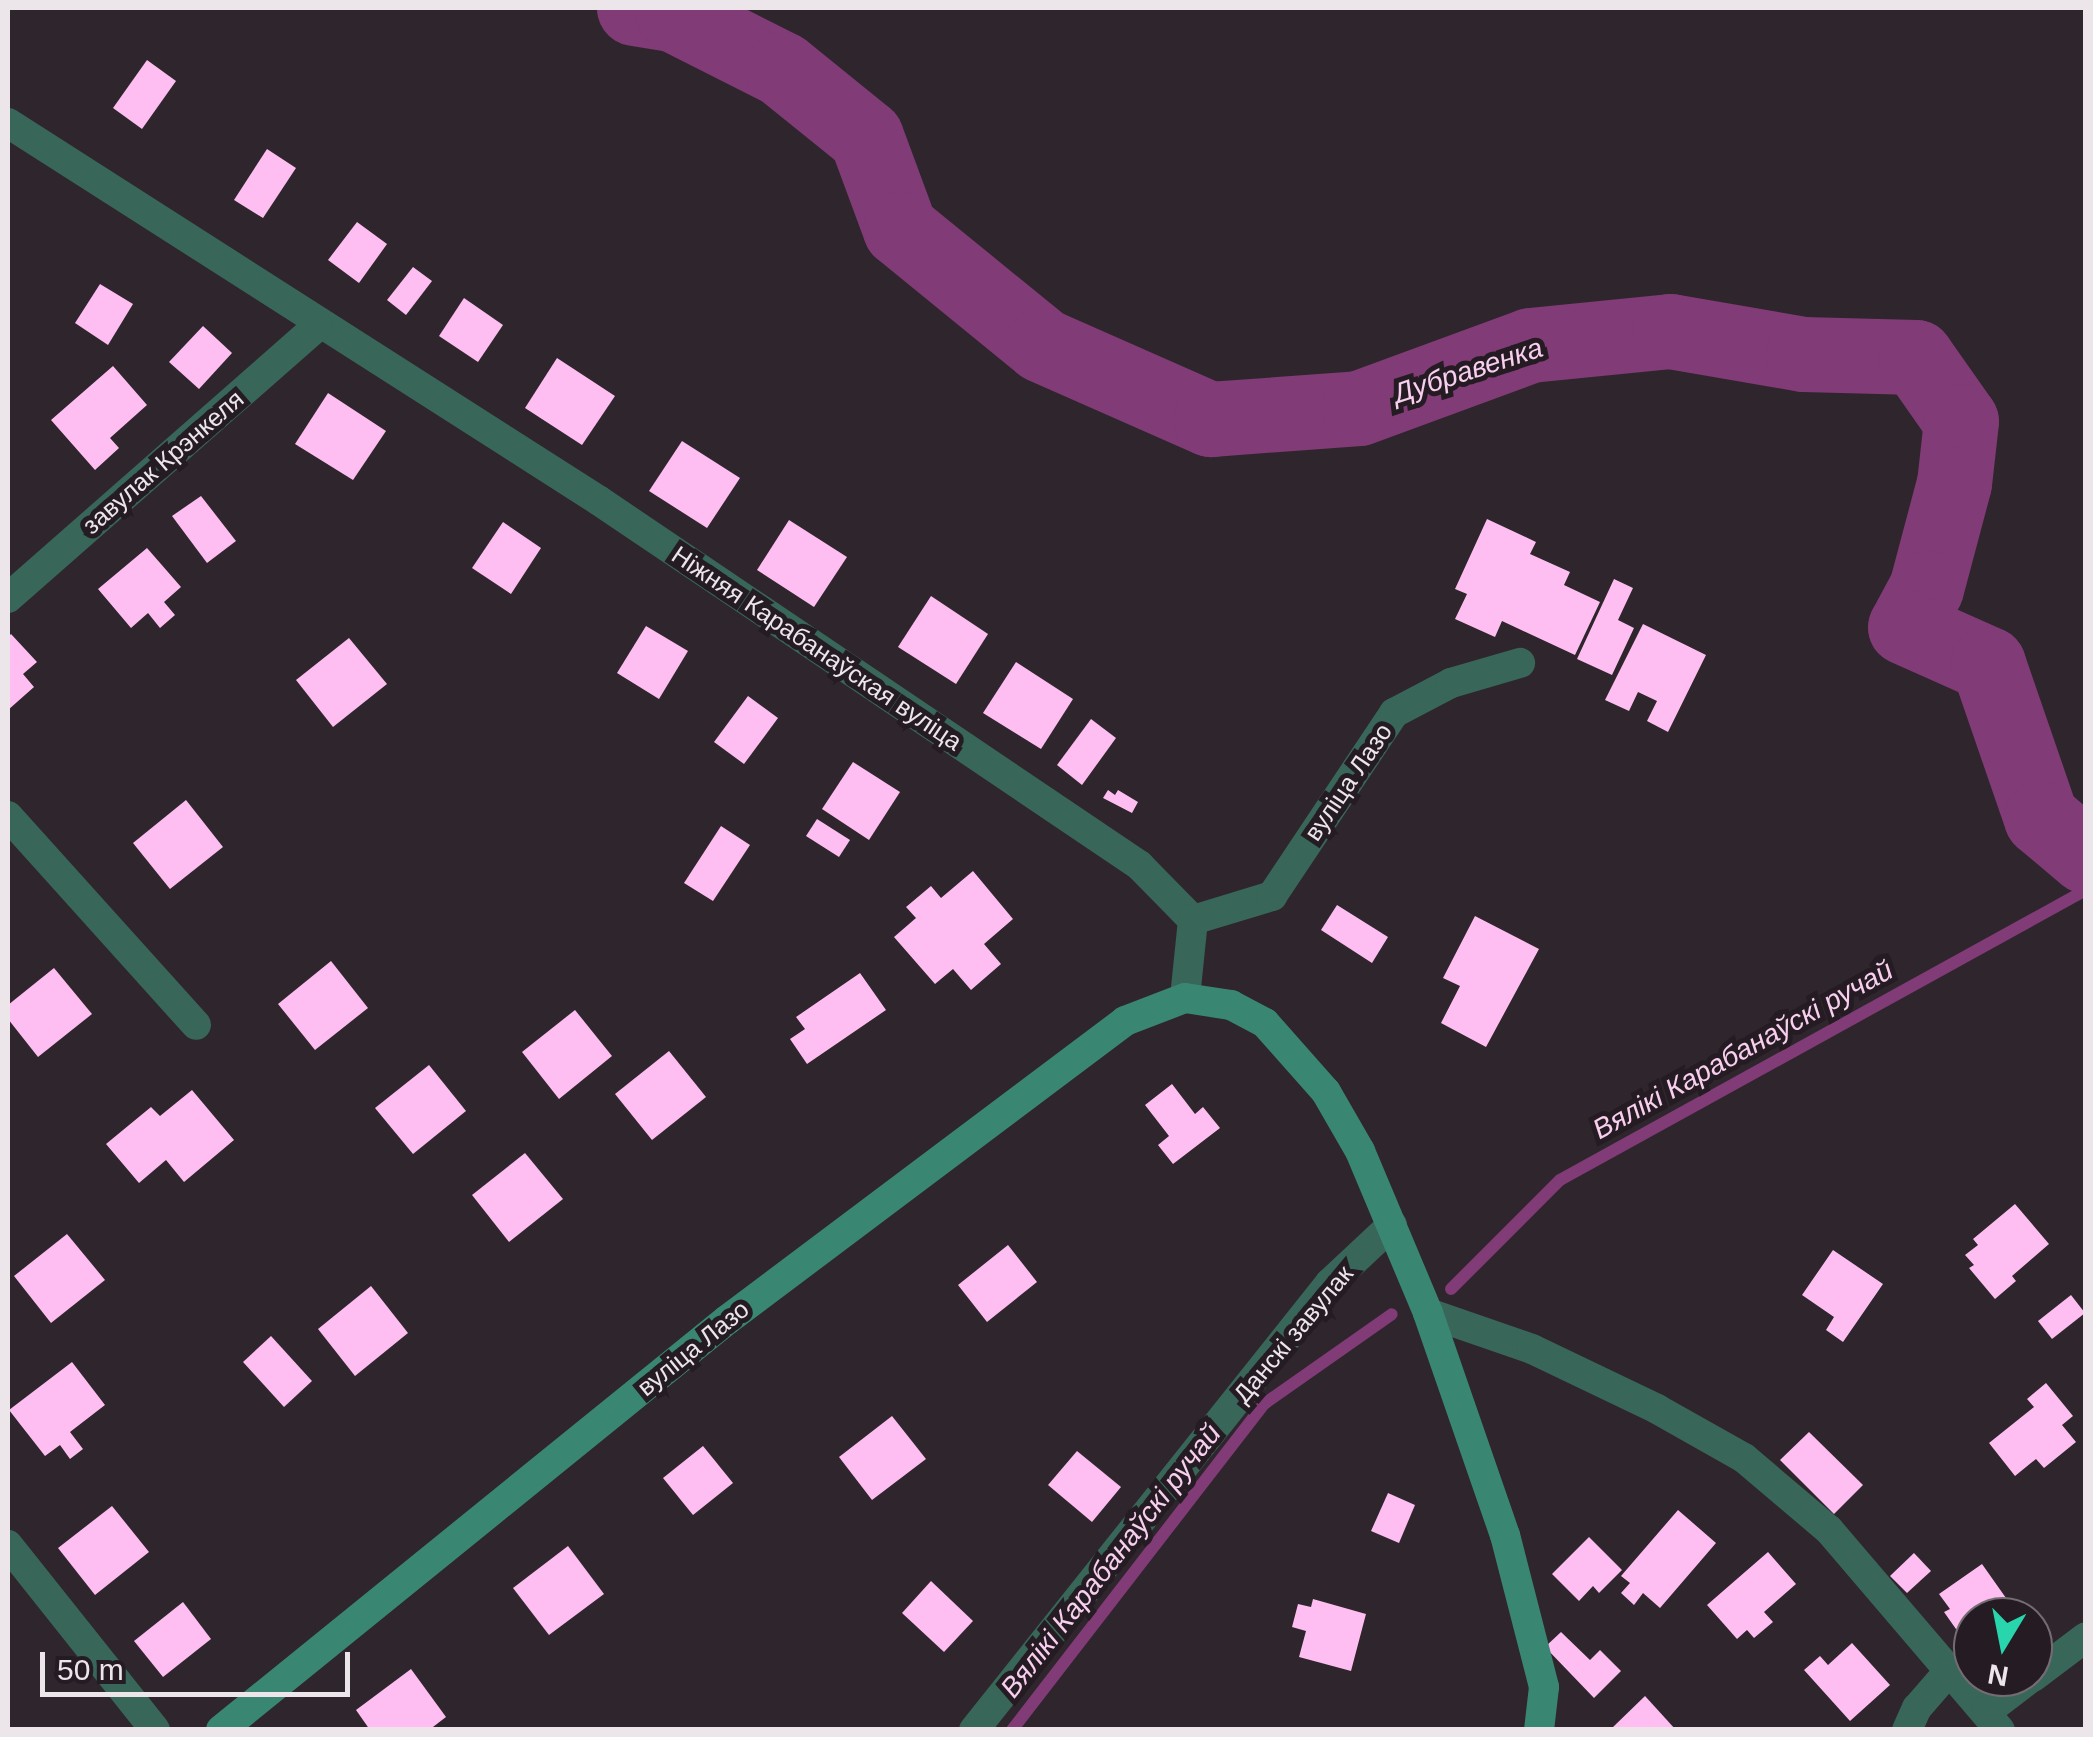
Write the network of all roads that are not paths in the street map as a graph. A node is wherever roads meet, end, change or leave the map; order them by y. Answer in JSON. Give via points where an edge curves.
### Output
{"nodes":[{"id":1,"x":8,"y":123,"type":"edge"},
{"id":2,"x":318,"y":326,"type":"junction"},
{"id":3,"x":8,"y":598,"type":"edge"},
{"id":4,"x":1520,"y":663,"type":"dead end"},
{"id":5,"x":8,"y":816,"type":"edge"},
{"id":6,"x":1194,"y":920,"type":"junction"},
{"id":7,"x":1186,"y":998,"type":"junction"},
{"id":8,"x":196,"y":1025,"type":"dead end"},
{"id":9,"x":1392,"y":1224,"type":"junction"},
{"id":10,"x":1428,"y":1313,"type":"junction"},
{"id":11,"x":8,"y":1545,"type":"edge"},
{"id":12,"x":2086,"y":1638,"type":"edge"},
{"id":13,"x":2053,"y":1662,"type":"edge"},
{"id":14,"x":1949,"y":1671,"type":"junction"},
{"id":15,"x":2015,"y":1697,"type":"edge"},
{"id":16,"x":1993,"y":1721,"type":"edge"},
{"id":17,"x":156,"y":1730,"type":"edge"},
{"id":18,"x":221,"y":1730,"type":"edge"},
{"id":19,"x":974,"y":1730,"type":"edge"},
{"id":20,"x":1539,"y":1730,"type":"edge"},
{"id":21,"x":1907,"y":1730,"type":"edge"}],
"edges":[{"from":1,"to":2,"type":"street","name":"Ніжняя Карабанаўская вуліца"},
{"from":2,"to":3,"type":"street","name":"завулак Крэнкеля"},
{"from":2,"to":6,"type":"street","name":"Ніжняя Карабанаўская вуліца","via":[[598,500],[1140,865]]},
{"from":4,"to":6,"type":"street","name":"вуліца Лазо","via":[[1450,683],[1394,713],[1272,896]]},
{"from":5,"to":8,"type":"street"},
{"from":6,"to":7,"type":"street"},
{"from":7,"to":9,"type":"main road","via":[[1231,1005],[1265,1023],[1326,1092]]},
{"from":7,"to":18,"type":"main road","name":"вуліца Лазо","via":[[1125,1021],[727,1320]]},
{"from":9,"to":10,"type":"main road"},
{"from":9,"to":19,"type":"street","name":"Данскі завулак","via":[[1330,1283]]},
{"from":10,"to":14,"type":"street","via":[[1532,1350],[1744,1458],[1829,1530]]},
{"from":10,"to":20,"type":"main road","via":[[1504,1535],[1544,1687]]},
{"from":11,"to":17,"type":"street"},
{"from":12,"to":13,"type":"street"},
{"from":14,"to":16,"type":"street"},
{"from":14,"to":21,"type":"street"},
{"from":15,"to":16,"type":"street"}]}
